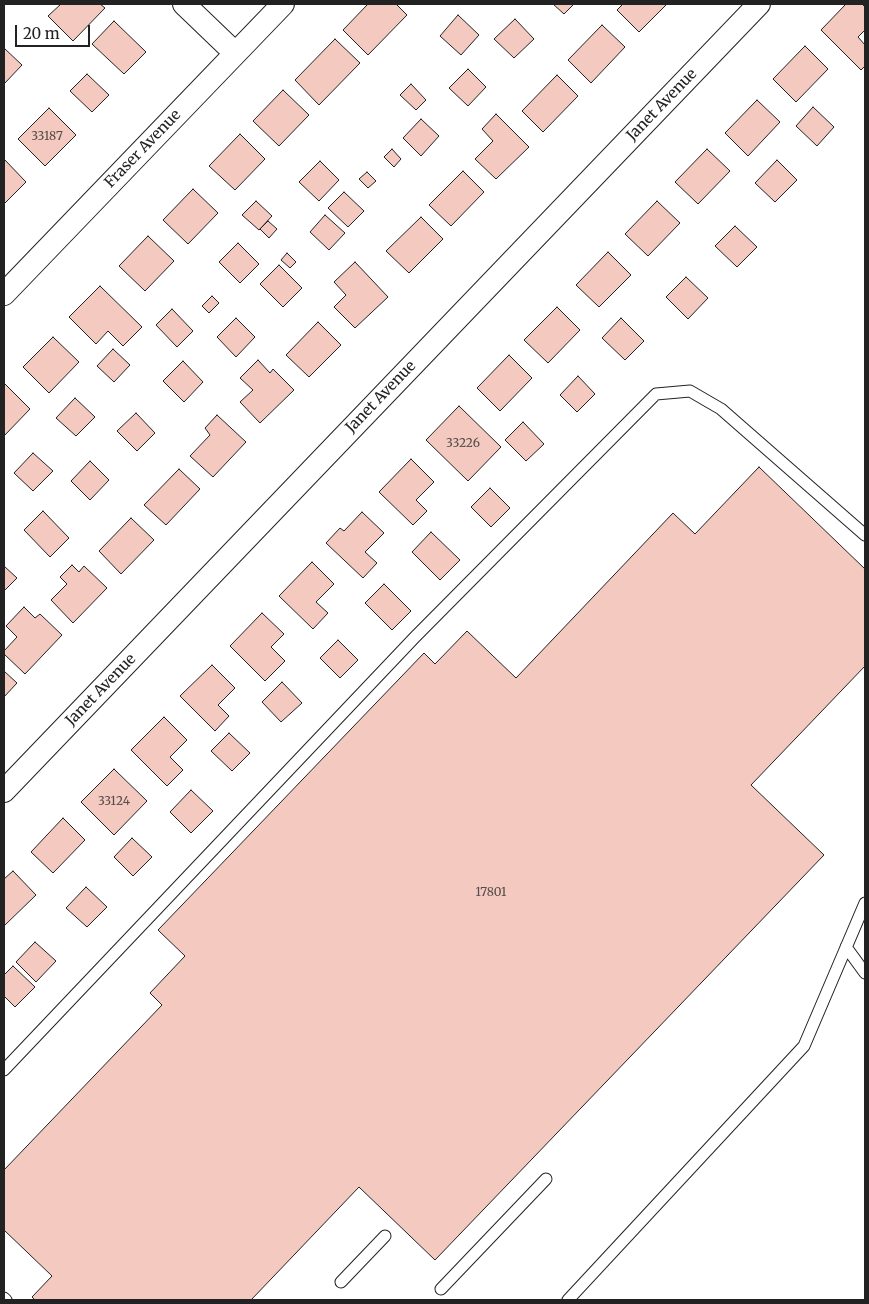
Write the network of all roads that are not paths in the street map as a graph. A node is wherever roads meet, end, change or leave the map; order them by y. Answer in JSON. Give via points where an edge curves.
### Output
{"nodes":[{"id":1,"x":184,"y":4,"type":"edge"},
{"id":2,"x":283,"y":4,"type":"edge"},
{"id":3,"x":759,"y":4,"type":"edge"},
{"id":4,"x":235,"y":53,"type":"junction"},
{"id":5,"x":4,"y":294,"type":"edge"},
{"id":6,"x":865,"y":535,"type":"edge"},
{"id":7,"x":4,"y":791,"type":"edge"},
{"id":8,"x":865,"y":903,"type":"edge"},
{"id":9,"x":846,"y":947,"type":"junction"},
{"id":10,"x":865,"y":973,"type":"edge"},
{"id":11,"x":4,"y":1070,"type":"edge"},
{"id":12,"x":546,"y":1178,"type":"dead end"},
{"id":13,"x":385,"y":1236,"type":"dead end"},
{"id":14,"x":340,"y":1282,"type":"dead end"},
{"id":15,"x":441,"y":1289,"type":"dead end"},
{"id":16,"x":568,"y":1300,"type":"edge"}],
"edges":[{"from":1,"to":4,"type":"street"},
{"from":2,"to":4,"type":"street","name":"Fraser Avenue"},
{"from":3,"to":7,"type":"street","name":"Janet Avenue"},
{"from":4,"to":5,"type":"street","name":"Fraser Avenue"},
{"from":6,"to":11,"type":"lane","via":[[721,409],[690,391],[656,394],[415,637]]},
{"from":8,"to":9,"type":"lane"},
{"from":9,"to":10,"type":"lane"},
{"from":9,"to":16,"type":"lane","via":[[804,1046]]},
{"from":12,"to":15,"type":"lane"},
{"from":13,"to":14,"type":"lane"}]}
